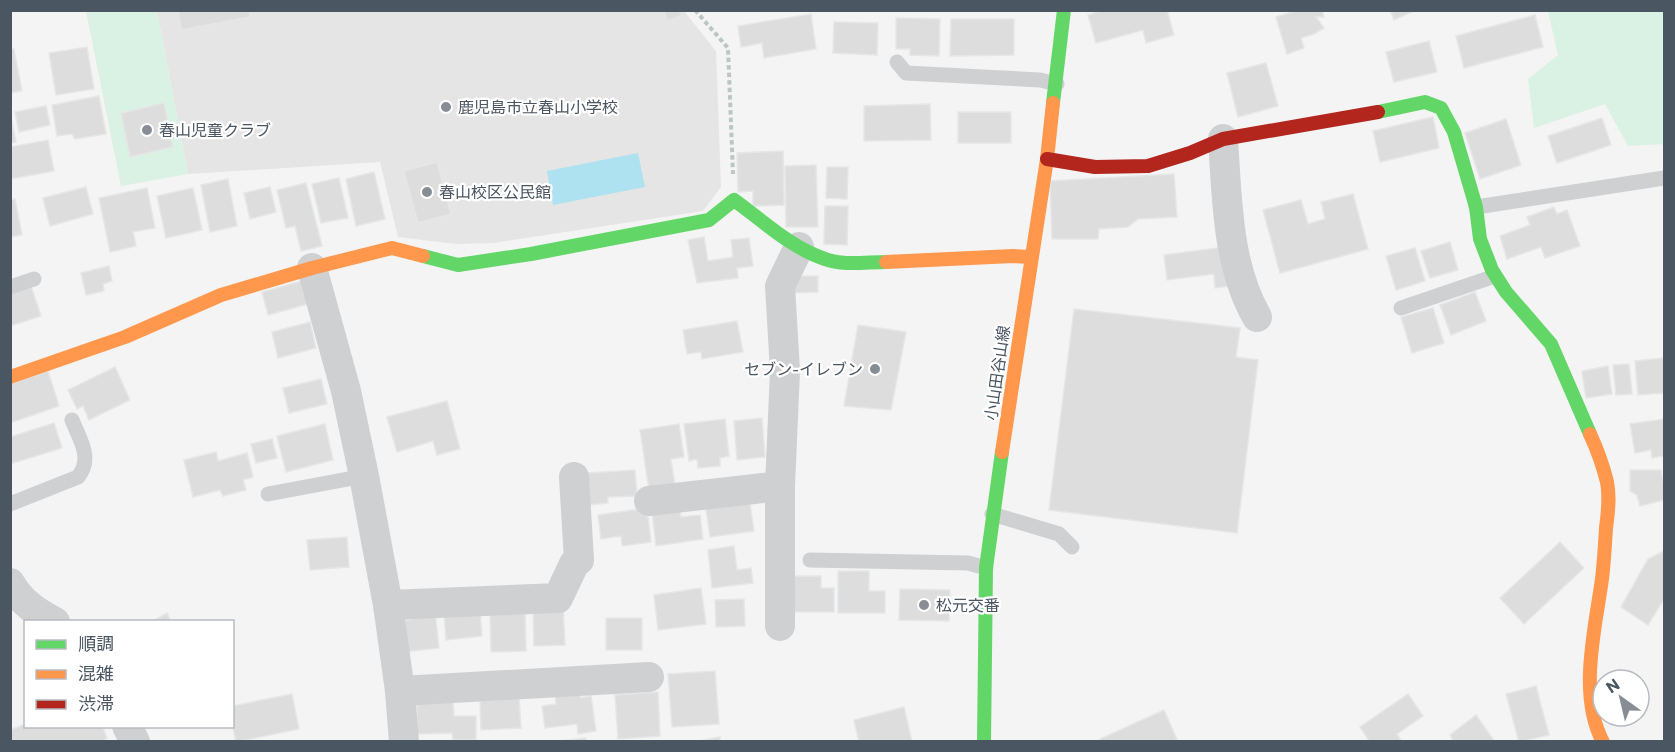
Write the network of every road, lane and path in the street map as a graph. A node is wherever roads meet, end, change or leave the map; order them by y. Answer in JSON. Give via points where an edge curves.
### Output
{"nodes":[{"id":1,"x":695,"y":10,"type":"edge"},
{"id":2,"x":1064,"y":10,"type":"edge"},
{"id":3,"x":897,"y":62,"type":"dead end"},
{"id":4,"x":1057,"y":84,"type":"junction"},
{"id":5,"x":1223,"y":139,"type":"junction"},
{"id":6,"x":1047,"y":159,"type":"junction"},
{"id":7,"x":1665,"y":178,"type":"edge"},
{"id":8,"x":734,"y":200,"type":"junction"},
{"id":9,"x":1476,"y":207,"type":"junction"},
{"id":10,"x":798,"y":247,"type":"junction"},
{"id":11,"x":1030,"y":257,"type":"junction"},
{"id":12,"x":312,"y":268,"type":"junction"},
{"id":13,"x":1495,"y":276,"type":"junction"},
{"id":14,"x":34,"y":279,"type":"dead end"},
{"id":15,"x":10,"y":286,"type":"edge"},
{"id":16,"x":1401,"y":308,"type":"dead end"},
{"id":17,"x":1257,"y":317,"type":"dead end"},
{"id":18,"x":10,"y":377,"type":"edge"},
{"id":19,"x":72,"y":420,"type":"dead end"},
{"id":20,"x":364,"y":476,"type":"junction"},
{"id":21,"x":574,"y":477,"type":"dead end"},
{"id":22,"x":780,"y":486,"type":"junction"},
{"id":23,"x":268,"y":494,"type":"dead end"},
{"id":24,"x":649,"y":501,"type":"dead end"},
{"id":25,"x":10,"y":504,"type":"edge"},
{"id":26,"x":992,"y":514,"type":"junction"},
{"id":27,"x":1072,"y":547,"type":"dead end"},
{"id":28,"x":810,"y":560,"type":"dead end"},
{"id":29,"x":986,"y":568,"type":"junction"},
{"id":30,"x":10,"y":583,"type":"edge"},
{"id":31,"x":388,"y":605,"type":"junction"},
{"id":32,"x":53,"y":620,"type":"edge"},
{"id":33,"x":780,"y":626,"type":"dead end"},
{"id":34,"x":648,"y":677,"type":"dead end"},
{"id":35,"x":400,"y":691,"type":"junction"},
{"id":36,"x":404,"y":741,"type":"edge"},
{"id":37,"x":984,"y":741,"type":"edge"},
{"id":38,"x":1603,"y":741,"type":"edge"}],
"edges":[{"from":1,"to":8,"type":"path","via":[[729,48]]},
{"from":2,"to":4,"type":"street","name":"小山田谷山線"},
{"from":3,"to":4,"type":"lane","via":[[906,73]]},
{"from":4,"to":6,"type":"street","name":"小山田谷山線"},
{"from":5,"to":6,"type":"street","via":[[1148,166],[1095,167]]},
{"from":5,"to":9,"type":"street","via":[[1344,120],[1425,102],[1441,108],[1454,132]]},
{"from":5,"to":17,"type":"street","via":[[1228,209],[1238,269],[1246,298]]},
{"from":6,"to":11,"type":"street","name":"小山田谷山線"},
{"from":7,"to":9,"type":"lane"},
{"from":8,"to":10,"type":"street"},
{"from":8,"to":12,"type":"street","via":[[709,220],[531,254],[458,265],[392,248]]},
{"from":9,"to":13,"type":"street","via":[[1480,239]]},
{"from":10,"to":11,"type":"street","via":[[826,260],[852,263]]},
{"from":10,"to":22,"type":"street","via":[[780,286],[785,371]]},
{"from":11,"to":26,"type":"street","name":"小山田谷山線"},
{"from":12,"to":18,"type":"street","via":[[221,295],[125,336]]},
{"from":12,"to":20,"type":"street","via":[[346,391]]},
{"from":13,"to":16,"type":"lane"},
{"from":13,"to":38,"type":"street","via":[[1551,344],[1607,483],[1591,682],[1593,715]]},
{"from":14,"to":15,"type":"lane"},
{"from":19,"to":25,"type":"lane","via":[[85,454],[84,469],[78,477]]},
{"from":20,"to":23,"type":"lane"},
{"from":20,"to":31,"type":"street"},
{"from":21,"to":31,"type":"street","via":[[579,560],[558,598]]},
{"from":22,"to":24,"type":"street"},
{"from":22,"to":33,"type":"street"},
{"from":26,"to":27,"type":"lane","via":[[1059,534]]},
{"from":26,"to":29,"type":"street","name":"小山田谷山線"},
{"from":28,"to":29,"type":"lane","via":[[968,563]]},
{"from":29,"to":37,"type":"street","name":"小山田谷山線"},
{"from":30,"to":32,"type":"street","via":[[26,604]]},
{"from":31,"to":35,"type":"street"},
{"from":34,"to":35,"type":"street"},
{"from":35,"to":36,"type":"street"}]}
